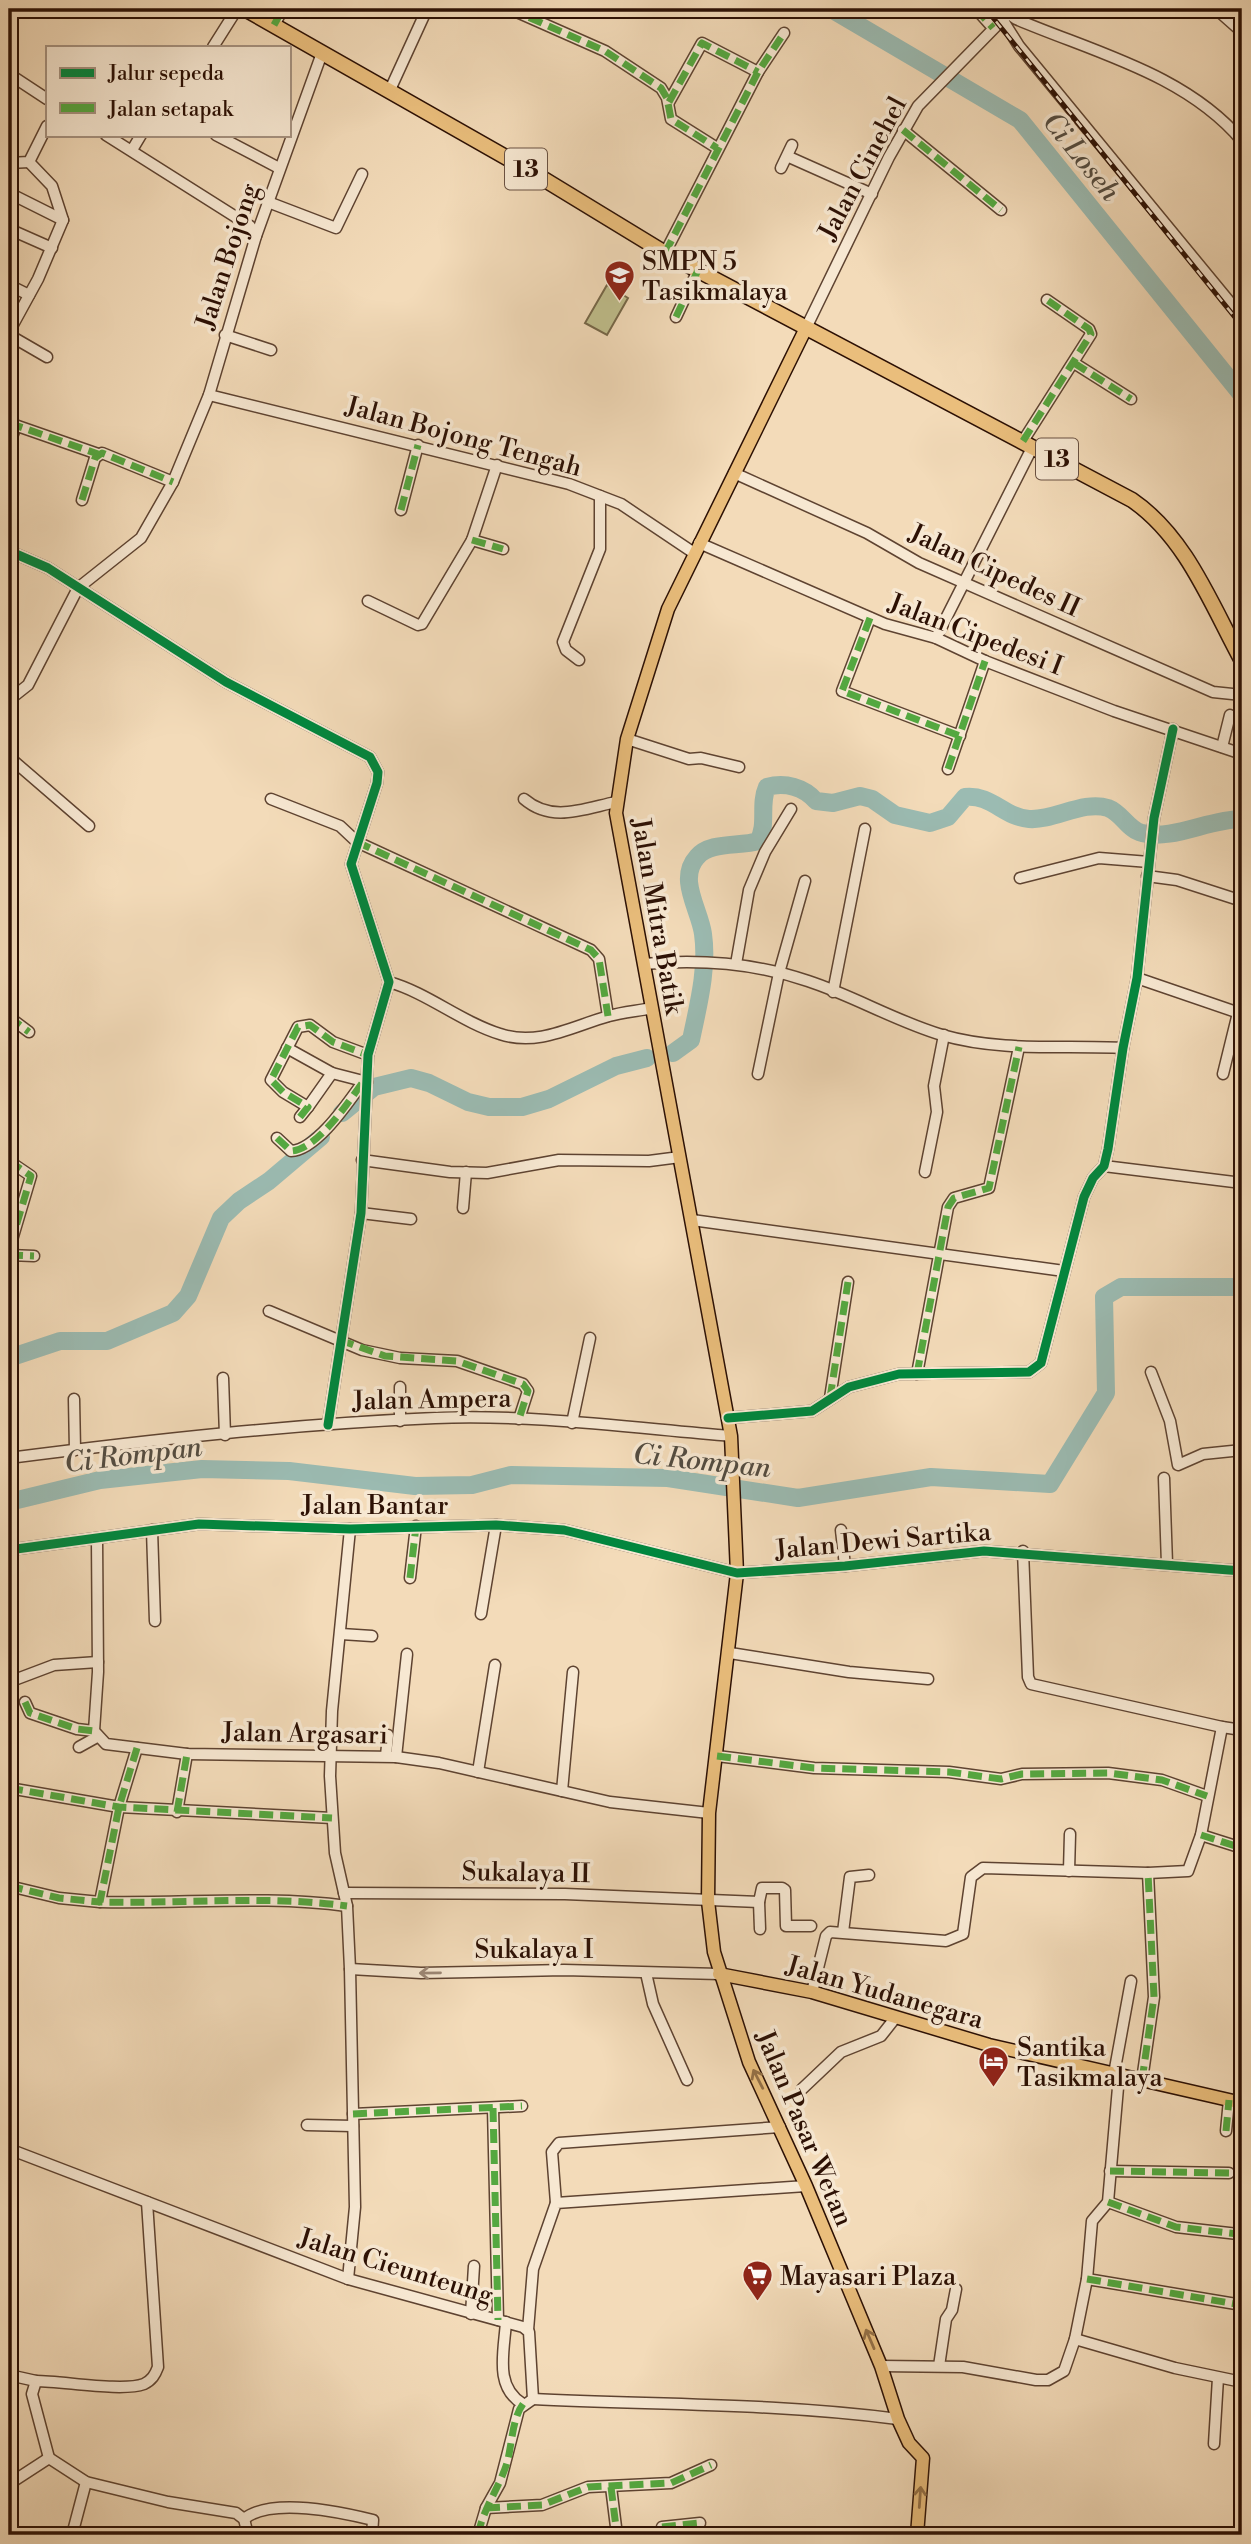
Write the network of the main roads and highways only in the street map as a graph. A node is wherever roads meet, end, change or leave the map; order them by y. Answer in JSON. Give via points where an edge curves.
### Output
{"nodes":[{"id":1,"x":245,"y":9,"type":"edge"},
{"id":2,"x":806,"y":328,"type":"junction"},
{"id":3,"x":1242,"y":661,"type":"edge"},
{"id":4,"x":730,"y":1653,"type":"joint"},
{"id":5,"x":719,"y":1974,"type":"junction"},
{"id":6,"x":1236,"y":2102,"type":"edge"},
{"id":7,"x":917,"y":2535,"type":"edge"}],
"edges":[{"from":1,"to":2,"type":"highway","number":"13","via":[[665,253]]},
{"from":2,"to":3,"type":"highway","number":"13","via":[[1112,487],[1156,517],[1185,557]]},
{"from":2,"to":4,"type":"main road","name":"Jalan Mitra Batik","via":[[668,609],[627,739],[616,802],[731,1436],[737,1573]]},
{"from":4,"to":5,"type":"main road","name":"Jalan Pasar Wetan","via":[[709,1813],[708,1901]]},
{"from":5,"to":6,"type":"main road","name":"Jalan Yudanegara","via":[[812,1992],[989,2045]]},
{"from":7,"to":5,"type":"main road","name":"Jalan Pasar Wetan","one_way":true,"via":[[923,2459],[898,2419],[881,2366],[806,2186],[749,2062]]}]}
